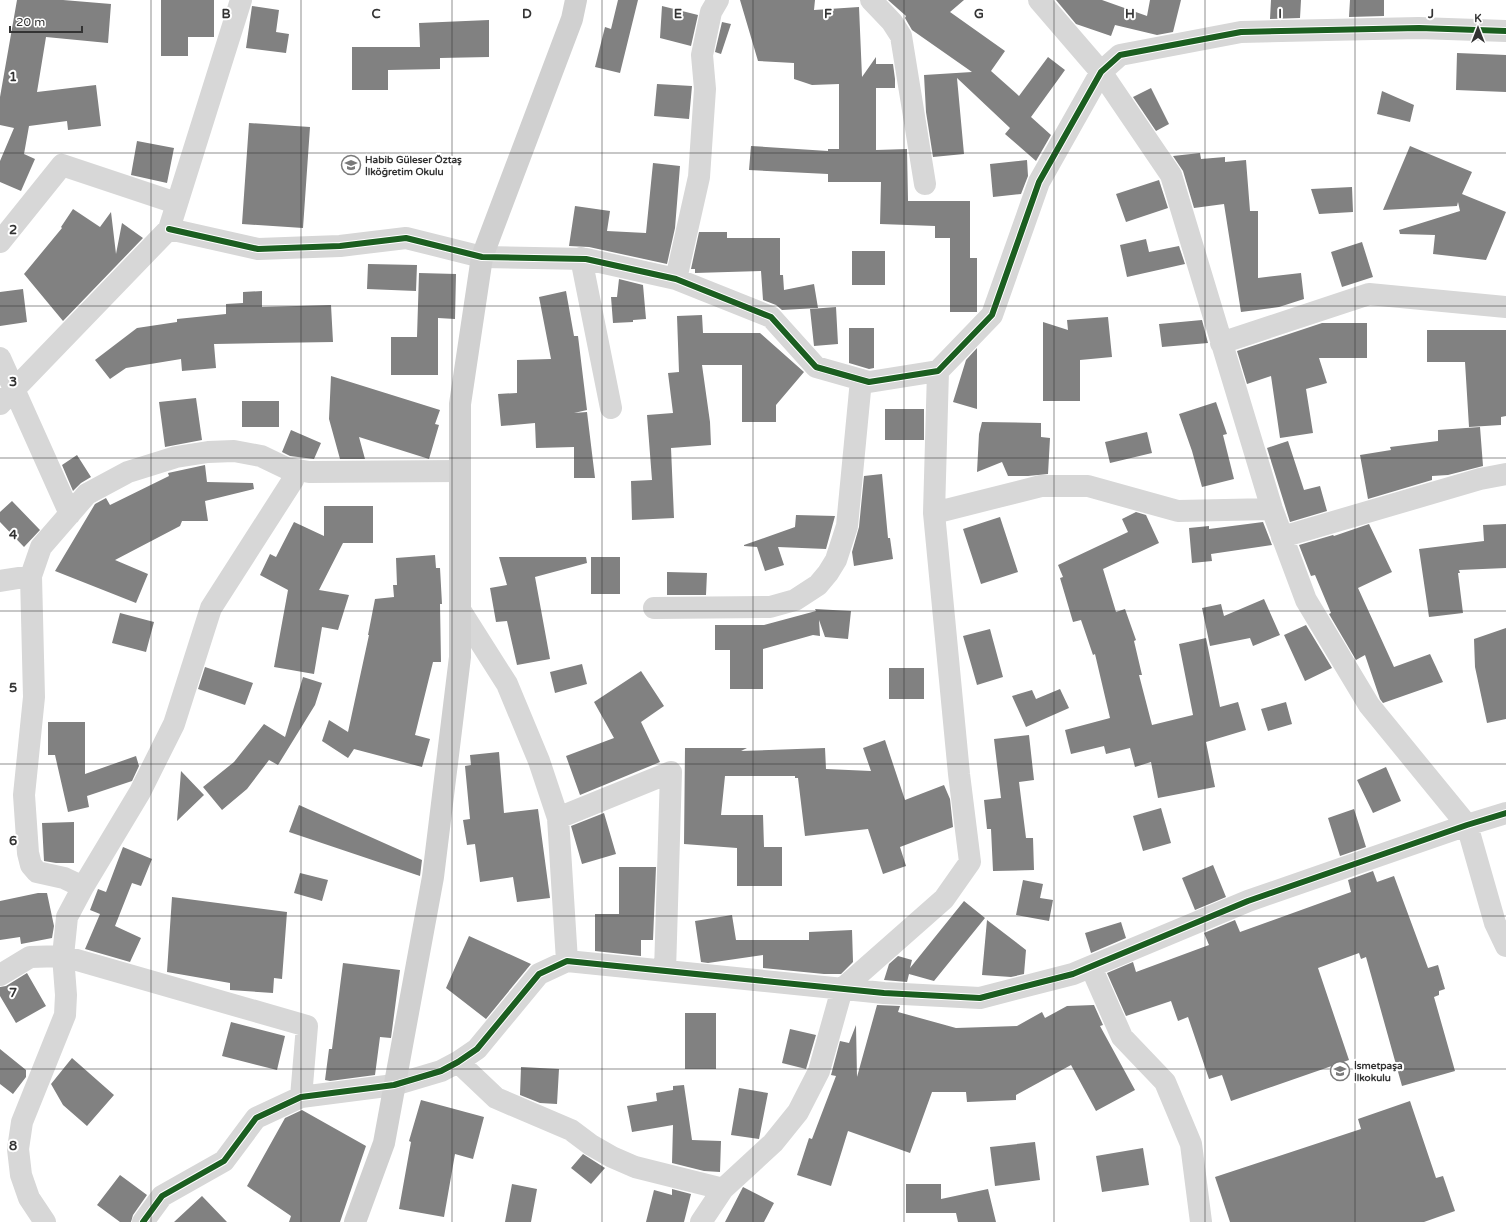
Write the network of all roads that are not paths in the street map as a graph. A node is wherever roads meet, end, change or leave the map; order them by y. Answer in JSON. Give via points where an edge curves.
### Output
{"nodes":[{"id":1,"x":241,"y":0,"type":"edge"},
{"id":2,"x":576,"y":0,"type":"edge"},
{"id":3,"x":718,"y":0,"type":"edge"},
{"id":4,"x":871,"y":0,"type":"edge"},
{"id":5,"x":1039,"y":0,"type":"edge"},
{"id":6,"x":1506,"y":31,"type":"edge"},
{"id":7,"x":1101,"y":72,"type":"junction"},
{"id":8,"x":925,"y":184,"type":"dead end"},
{"id":9,"x":176,"y":203,"type":"junction"},
{"id":10,"x":170,"y":229,"type":"junction"},
{"id":11,"x":0,"y":242,"type":"edge"},
{"id":12,"x":482,"y":257,"type":"junction"},
{"id":13,"x":581,"y":258,"type":"junction"},
{"id":14,"x":676,"y":279,"type":"junction"},
{"id":15,"x":1506,"y":307,"type":"edge"},
{"id":16,"x":1221,"y":343,"type":"junction"},
{"id":17,"x":0,"y":358,"type":"edge"},
{"id":18,"x":938,"y":371,"type":"junction"},
{"id":19,"x":861,"y":380,"type":"junction"},
{"id":20,"x":7,"y":397,"type":"edge"},
{"id":21,"x":611,"y":408,"type":"dead end"},
{"id":22,"x":296,"y":470,"type":"junction"},
{"id":23,"x":460,"y":471,"type":"junction"},
{"id":24,"x":1506,"y":474,"type":"edge"},
{"id":25,"x":1272,"y":509,"type":"junction"},
{"id":26,"x":934,"y":513,"type":"junction"},
{"id":27,"x":70,"y":514,"type":"junction"},
{"id":28,"x":1282,"y":537,"type":"junction"},
{"id":29,"x":31,"y":576,"type":"junction"},
{"id":30,"x":0,"y":581,"type":"edge"},
{"id":31,"x":654,"y":608,"type":"dead end"},
{"id":32,"x":460,"y":610,"type":"junction"},
{"id":33,"x":1506,"y":813,"type":"edge"},
{"id":34,"x":558,"y":818,"type":"junction"},
{"id":35,"x":1467,"y":825,"type":"junction"},
{"id":36,"x":83,"y":887,"type":"junction"},
{"id":37,"x":1506,"y":946,"type":"edge"},
{"id":38,"x":63,"y":956,"type":"junction"},
{"id":39,"x":567,"y":961,"type":"junction"},
{"id":40,"x":1091,"y":966,"type":"junction"},
{"id":41,"x":665,"y":971,"type":"junction"},
{"id":42,"x":0,"y":975,"type":"edge"},
{"id":43,"x":842,"y":989,"type":"junction"},
{"id":44,"x":458,"y":1062,"type":"junction"},
{"id":45,"x":394,"y":1085,"type":"junction"},
{"id":46,"x":301,"y":1097,"type":"junction"},
{"id":47,"x":724,"y":1189,"type":"junction"},
{"id":48,"x":45,"y":1222,"type":"edge"},
{"id":49,"x":143,"y":1222,"type":"edge"},
{"id":50,"x":355,"y":1222,"type":"edge"},
{"id":51,"x":701,"y":1222,"type":"edge"},
{"id":52,"x":1201,"y":1222,"type":"edge"}],
"edges":[{"from":1,"to":9,"type":"street"},
{"from":2,"to":12,"type":"street","via":[[572,19]]},
{"from":3,"to":14,"type":"street","via":[[712,12],[702,55],[705,89],[699,177]]},
{"from":4,"to":8,"type":"street","via":[[892,22],[901,36]]},
{"from":5,"to":7,"type":"street"},
{"from":6,"to":7,"type":"street","via":[[1419,28],[1241,32],[1120,55]]},
{"from":7,"to":16,"type":"street","via":[[1171,175]]},
{"from":7,"to":18,"type":"street","via":[[1039,182],[992,315]]},
{"from":9,"to":10,"type":"street"},
{"from":9,"to":11,"type":"street","via":[[62,165]]},
{"from":10,"to":12,"type":"street","via":[[258,249],[340,246],[406,238]]},
{"from":10,"to":20,"type":"street"},
{"from":12,"to":13,"type":"street"},
{"from":12,"to":23,"type":"street","via":[[460,404]]},
{"from":13,"to":14,"type":"street"},
{"from":13,"to":21,"type":"street"},
{"from":14,"to":19,"type":"street","via":[[771,317],[816,367]]},
{"from":15,"to":16,"type":"street","via":[[1370,294]]},
{"from":16,"to":25,"type":"street"},
{"from":17,"to":20,"type":"street"},
{"from":18,"to":19,"type":"street","via":[[869,382]]},
{"from":18,"to":26,"type":"street"},
{"from":19,"to":31,"type":"street","via":[[847,526],[836,560],[828,573],[818,584],[795,600],[770,608]]},
{"from":20,"to":27,"type":"street"},
{"from":22,"to":23,"type":"street"},
{"from":22,"to":27,"type":"street","via":[[261,456],[234,451],[176,457],[128,472],[87,494]]},
{"from":22,"to":36,"type":"street","via":[[293,480],[211,608],[174,724],[140,792]]},
{"from":23,"to":32,"type":"street"},
{"from":24,"to":28,"type":"street","via":[[1480,479]]},
{"from":25,"to":26,"type":"street","via":[[1178,511],[1088,486],[1041,486]]},
{"from":25,"to":28,"type":"street"},
{"from":26,"to":43,"type":"street","via":[[970,862],[944,899]]},
{"from":27,"to":29,"type":"street","via":[[41,547]]},
{"from":28,"to":35,"type":"street","via":[[1306,600],[1370,705]]},
{"from":29,"to":30,"type":"street"},
{"from":29,"to":36,"type":"street","via":[[34,697],[24,795],[28,853],[31,865],[37,872],[64,878]]},
{"from":32,"to":34,"type":"street","via":[[507,684],[539,761]]},
{"from":32,"to":45,"type":"street","via":[[460,656],[433,877]]},
{"from":33,"to":35,"type":"street"},
{"from":34,"to":39,"type":"street"},
{"from":34,"to":41,"type":"street","via":[[671,772]]},
{"from":35,"to":37,"type":"street","via":[[1495,924]]},
{"from":35,"to":40,"type":"street","via":[[1248,901]]},
{"from":36,"to":38,"type":"street","via":[[67,918]]},
{"from":38,"to":42,"type":"street","via":[[30,957]]},
{"from":38,"to":46,"type":"street","via":[[307,1026]]},
{"from":38,"to":48,"type":"street","via":[[65,1015],[22,1122],[18,1150],[21,1175],[27,1192]]},
{"from":39,"to":41,"type":"street"},
{"from":39,"to":44,"type":"street","via":[[539,974],[477,1048]]},
{"from":40,"to":43,"type":"street","via":[[1073,974],[980,998]]},
{"from":40,"to":52,"type":"street","via":[[1122,1037],[1165,1082],[1192,1144]]},
{"from":41,"to":43,"type":"street"},
{"from":43,"to":47,"type":"street","via":[[818,1071],[804,1101],[773,1143]]},
{"from":44,"to":45,"type":"street","via":[[441,1071]]},
{"from":44,"to":47,"type":"street","via":[[496,1098],[571,1130],[590,1145],[612,1157],[635,1167]]},
{"from":45,"to":46,"type":"street"},
{"from":45,"to":50,"type":"street","via":[[384,1143]]},
{"from":46,"to":49,"type":"street","via":[[256,1118],[224,1161],[162,1196]]},
{"from":47,"to":51,"type":"street"}]}
